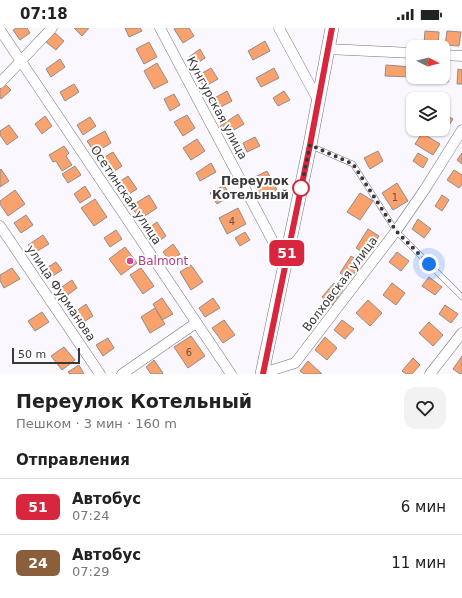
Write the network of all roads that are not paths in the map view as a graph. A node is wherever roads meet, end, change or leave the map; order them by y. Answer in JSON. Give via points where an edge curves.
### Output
{"nodes":[{"id":1,"x":52,"y":28,"type":"edge"},
{"id":2,"x":160,"y":28,"type":"edge"},
{"id":3,"x":279,"y":28,"type":"edge"},
{"id":4,"x":332,"y":28,"type":"edge"},
{"id":5,"x":0,"y":30,"type":"edge"},
{"id":6,"x":327,"y":49,"type":"junction"},
{"id":7,"x":406,"y":53,"type":"edge"},
{"id":8,"x":450,"y":55,"type":"edge"},
{"id":9,"x":462,"y":56,"type":"edge"},
{"id":10,"x":21,"y":61,"type":"junction"},
{"id":11,"x":0,"y":83,"type":"edge"},
{"id":12,"x":318,"y":100,"type":"junction"},
{"id":13,"x":462,"y":130,"type":"edge"},
{"id":14,"x":310,"y":145,"type":"junction"},
{"id":15,"x":0,"y":226,"type":"edge"},
{"id":16,"x":396,"y":231,"type":"junction"},
{"id":17,"x":285,"y":264,"type":"junction"},
{"id":18,"x":462,"y":297,"type":"edge"},
{"id":19,"x":196,"y":323,"type":"junction"},
{"id":20,"x":462,"y":333,"type":"edge"},
{"id":21,"x":263,"y":373,"type":"edge"},
{"id":22,"x":100,"y":374,"type":"edge"},
{"id":23,"x":122,"y":374,"type":"edge"},
{"id":24,"x":231,"y":374,"type":"edge"},
{"id":25,"x":430,"y":374,"type":"edge"}],
"edges":[{"from":1,"to":10,"type":"street"},
{"from":2,"to":17,"type":"street","name":"Кунгурская улица"},
{"from":3,"to":12,"type":"street"},
{"from":4,"to":6,"type":"street"},
{"from":5,"to":10,"type":"street","name":"Осетинская улица"},
{"from":6,"to":7,"type":"street"},
{"from":6,"to":12,"type":"street"},
{"from":8,"to":9,"type":"street"},
{"from":10,"to":11,"type":"street"},
{"from":10,"to":19,"type":"street","name":"Осетинская улица"},
{"from":12,"to":14,"type":"street"},
{"from":13,"to":16,"type":"street","name":"Волховская улица"},
{"from":14,"to":16,"type":"lane","via":[[353,164]]},
{"from":14,"to":17,"type":"street"},
{"from":15,"to":22,"type":"street","name":"улица Фурманова"},
{"from":16,"to":18,"type":"lane"},
{"from":16,"to":21,"type":"street","name":"Волховская улица","via":[[295,364]]},
{"from":17,"to":21,"type":"street"},
{"from":19,"to":23,"type":"street"},
{"from":19,"to":24,"type":"street","name":"Осетинская улица"},
{"from":20,"to":25,"type":"street"}]}
